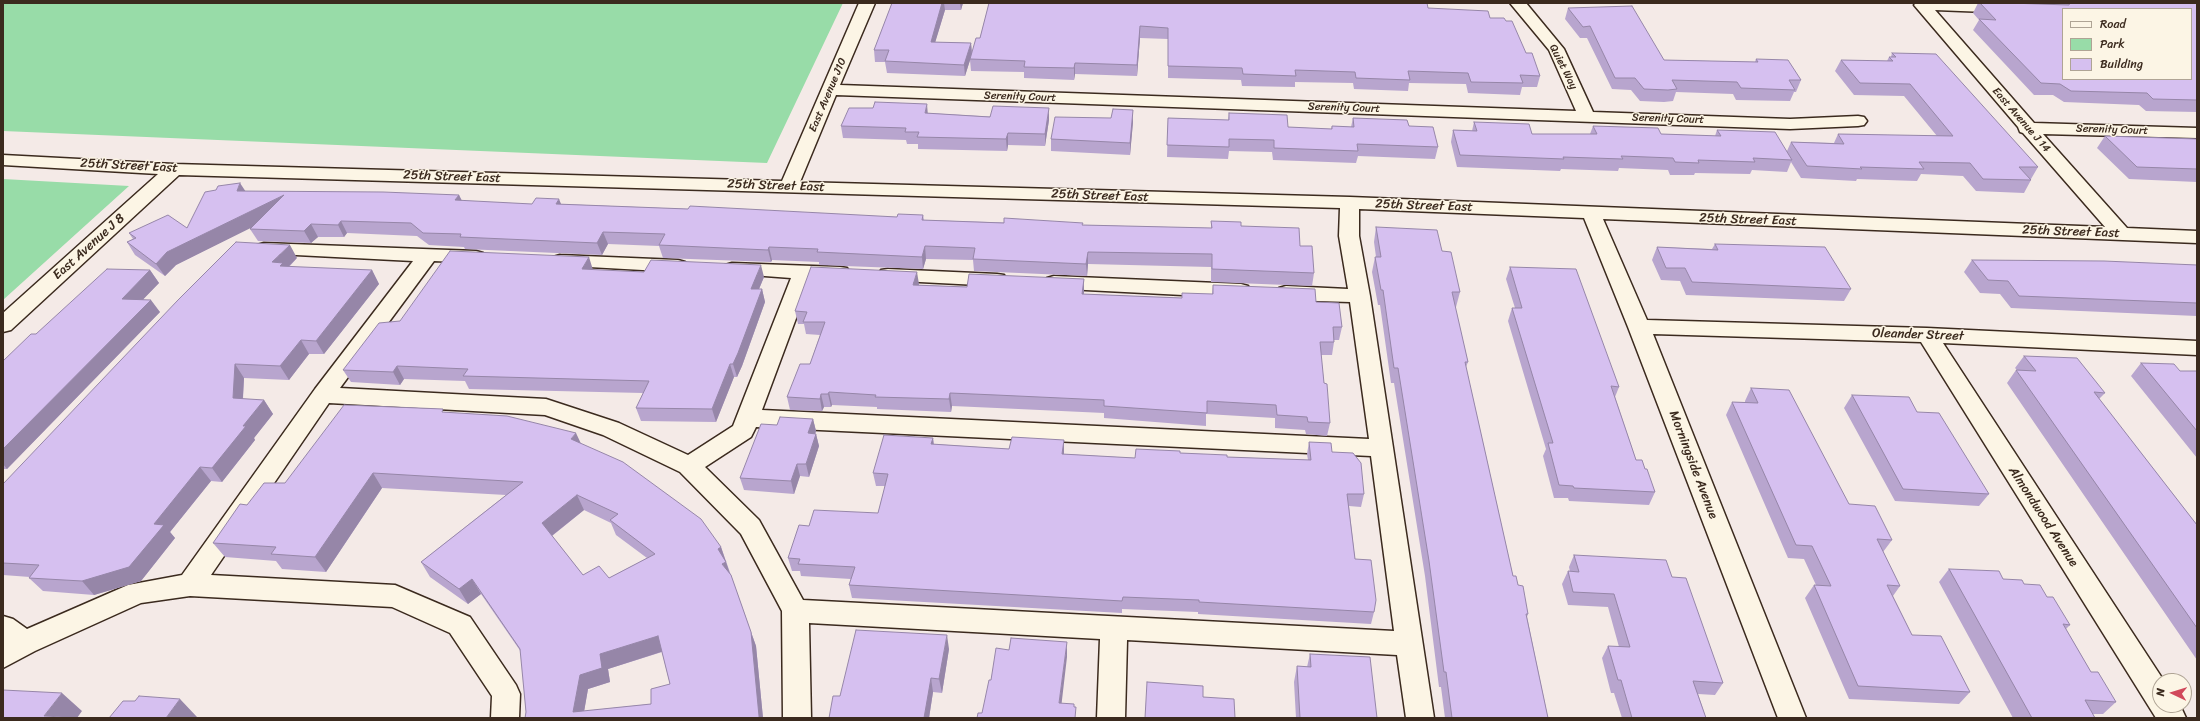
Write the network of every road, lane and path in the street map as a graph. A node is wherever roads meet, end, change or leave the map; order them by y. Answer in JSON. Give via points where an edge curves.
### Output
{"nodes":[{"id":1,"x":867,"y":3,"type":"edge"},
{"id":2,"x":1518,"y":3,"type":"edge"},
{"id":3,"x":2062,"y":10,"type":"edge"},
{"id":4,"x":830,"y":90,"type":"junction"},
{"id":5,"x":1587,"y":117,"type":"junction"},
{"id":6,"x":1858,"y":121,"type":"dead end"},
{"id":7,"x":2026,"y":128,"type":"junction"},
{"id":8,"x":2197,"y":133,"type":"edge"},
{"id":9,"x":3,"y":160,"type":"edge"},
{"id":10,"x":174,"y":169,"type":"junction"},
{"id":11,"x":789,"y":186,"type":"junction"},
{"id":12,"x":1350,"y":203,"type":"junction"},
{"id":13,"x":1591,"y":213,"type":"junction"},
{"id":14,"x":2121,"y":234,"type":"junction"},
{"id":15,"x":2197,"y":237,"type":"edge"},
{"id":16,"x":243,"y":248,"type":"edge"},
{"id":17,"x":428,"y":255,"type":"junction"},
{"id":18,"x":492,"y":258,"type":"edge"},
{"id":19,"x":540,"y":260,"type":"edge"},
{"id":20,"x":803,"y":272,"type":"junction"},
{"id":21,"x":1360,"y":296,"type":"junction"},
{"id":22,"x":3,"y":325,"type":"edge"},
{"id":23,"x":1639,"y":327,"type":"junction"},
{"id":24,"x":1926,"y":335,"type":"junction"},
{"id":25,"x":2197,"y":348,"type":"edge"},
{"id":26,"x":323,"y":395,"type":"junction"},
{"id":27,"x":748,"y":418,"type":"junction"},
{"id":28,"x":1382,"y":448,"type":"junction"},
{"id":29,"x":689,"y":466,"type":"junction"},
{"id":30,"x":190,"y":585,"type":"junction"},
{"id":31,"x":795,"y":611,"type":"junction"},
{"id":32,"x":3,"y":627,"type":"edge"},
{"id":33,"x":1114,"y":628,"type":"junction"},
{"id":34,"x":1409,"y":644,"type":"junction"},
{"id":35,"x":14,"y":650,"type":"edge"},
{"id":36,"x":2152,"y":687,"type":"edge"},
{"id":37,"x":505,"y":718,"type":"edge"},
{"id":38,"x":797,"y":718,"type":"edge"},
{"id":39,"x":1111,"y":718,"type":"edge"},
{"id":40,"x":1420,"y":718,"type":"edge"},
{"id":41,"x":1792,"y":718,"type":"edge"}],
"edges":[{"from":1,"to":4,"type":"street","name":"East Avenue J10"},
{"from":2,"to":5,"type":"street","name":"Quiet Way","via":[[1556,49]]},
{"from":3,"to":7,"type":"street","name":"East Avenue J 14","via":[[1922,5]]},
{"from":4,"to":5,"type":"street","name":"Serenity Court"},
{"from":4,"to":11,"type":"street","name":"East Avenue J10"},
{"from":5,"to":6,"type":"street","name":"Serenity Court","via":[[1790,124]]},
{"from":7,"to":8,"type":"street","name":"Serenity Court"},
{"from":7,"to":14,"type":"street","name":"East Avenue J 14"},
{"from":9,"to":10,"type":"street","name":"25th Street East"},
{"from":10,"to":11,"type":"street","name":"25th Street East"},
{"from":10,"to":22,"type":"street","name":"East Avenue J 8"},
{"from":11,"to":12,"type":"street","name":"25th Street East"},
{"from":12,"to":13,"type":"street","name":"25th Street East"},
{"from":12,"to":21,"type":"street","via":[[1349,236]]},
{"from":13,"to":14,"type":"street","name":"25th Street East"},
{"from":13,"to":23,"type":"street","name":"Morningside Avenue"},
{"from":14,"to":15,"type":"street","name":"25th Street East"},
{"from":16,"to":17,"type":"street"},
{"from":17,"to":18,"type":"street"},
{"from":17,"to":26,"type":"street"},
{"from":19,"to":20,"type":"street"},
{"from":20,"to":21,"type":"street"},
{"from":20,"to":27,"type":"street"},
{"from":21,"to":28,"type":"street"},
{"from":23,"to":24,"type":"street","name":"Oleander Street"},
{"from":23,"to":41,"type":"street","name":"Morningside Avenue"},
{"from":24,"to":25,"type":"street","name":"Oleander Street"},
{"from":24,"to":36,"type":"street","name":"Almondwood Avenue"},
{"from":26,"to":29,"type":"street","via":[[546,407],[611,429]]},
{"from":26,"to":30,"type":"street"},
{"from":27,"to":28,"type":"street"},
{"from":27,"to":29,"type":"street","via":[[743,431]]},
{"from":28,"to":34,"type":"street"},
{"from":29,"to":31,"type":"street","via":[[750,527]]},
{"from":30,"to":35,"type":"street","via":[[137,593]]},
{"from":30,"to":37,"type":"street","via":[[395,596],[460,624],[506,694]]},
{"from":31,"to":33,"type":"street"},
{"from":31,"to":38,"type":"street"},
{"from":32,"to":35,"type":"street"},
{"from":33,"to":34,"type":"street"},
{"from":33,"to":39,"type":"street"},
{"from":34,"to":40,"type":"street"}]}
